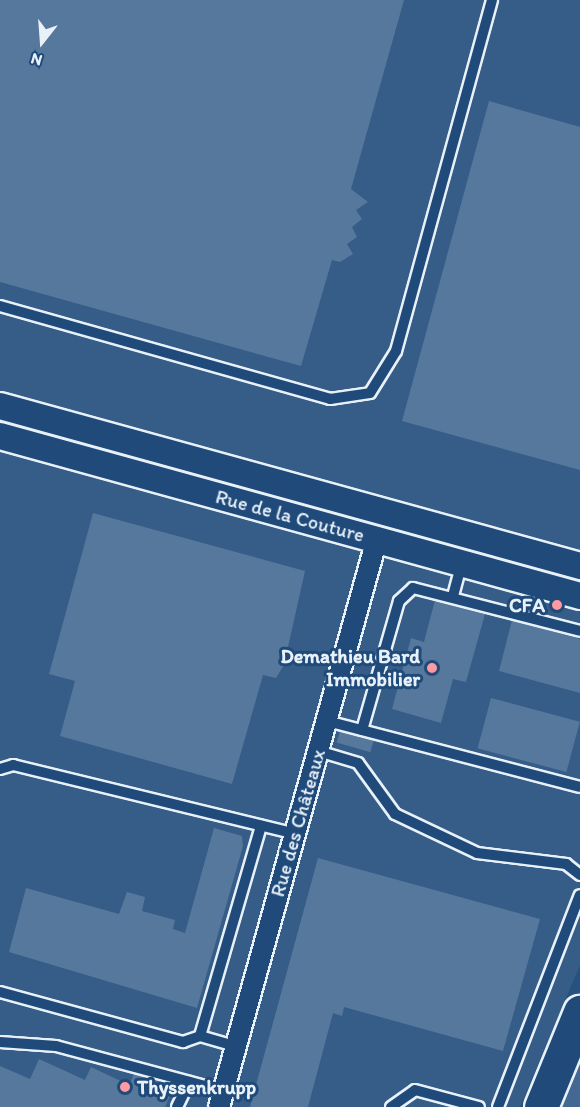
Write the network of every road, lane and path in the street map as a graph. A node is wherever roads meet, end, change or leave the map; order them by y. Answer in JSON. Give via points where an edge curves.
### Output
{"nodes":[{"id":1,"x":492,"y":0,"type":"edge"},
{"id":2,"x":0,"y":306,"type":"edge"},
{"id":3,"x":0,"y":406,"type":"edge"},
{"id":4,"x":0,"y":436,"type":"edge"},
{"id":5,"x":377,"y":540,"type":"junction"},
{"id":6,"x":463,"y":563,"type":"junction"},
{"id":7,"x":580,"y":566,"type":"edge"},
{"id":8,"x":453,"y":596,"type":"junction"},
{"id":9,"x":580,"y":596,"type":"edge"},
{"id":10,"x":580,"y":631,"type":"edge"},
{"id":11,"x":327,"y":721,"type":"junction"},
{"id":12,"x":362,"y":730,"type":"junction"},
{"id":13,"x":318,"y":751,"type":"junction"},
{"id":14,"x":0,"y":769,"type":"edge"},
{"id":15,"x":580,"y":787,"type":"edge"},
{"id":16,"x":261,"y":826,"type":"junction"},
{"id":17,"x":295,"y":834,"type":"junction"},
{"id":18,"x":580,"y":875,"type":"edge"},
{"id":19,"x":580,"y":895,"type":"edge"},
{"id":20,"x":0,"y":992,"type":"edge"},
{"id":21,"x":580,"y":1012,"type":"edge"},
{"id":22,"x":200,"y":1036,"type":"junction"},
{"id":23,"x":0,"y":1042,"type":"edge"},
{"id":24,"x":236,"y":1046,"type":"junction"},
{"id":25,"x":189,"y":1082,"type":"junction"},
{"id":26,"x":221,"y":1099,"type":"edge"},
{"id":27,"x":177,"y":1107,"type":"edge"},
{"id":28,"x":391,"y":1107,"type":"edge"},
{"id":29,"x":479,"y":1107,"type":"edge"},
{"id":30,"x":498,"y":1107,"type":"edge"},
{"id":31,"x":541,"y":1107,"type":"edge"}],
"edges":[{"from":1,"to":2,"type":"lane","via":[[396,351],[370,393],[330,399]]},
{"from":3,"to":7,"type":"street","name":"Rue de la Couture"},
{"from":4,"to":5,"type":"street","name":"Rue de la Couture"},
{"from":5,"to":6,"type":"street","name":"Rue de la Couture"},
{"from":5,"to":11,"type":"street","name":"Rue des Châteaux"},
{"from":6,"to":8,"type":"lane"},
{"from":6,"to":9,"type":"street","name":"Rue de la Couture"},
{"from":8,"to":10,"type":"lane"},
{"from":8,"to":12,"type":"lane","via":[[420,587],[402,596]]},
{"from":11,"to":12,"type":"lane"},
{"from":11,"to":13,"type":"street","name":"Rue des Châteaux"},
{"from":12,"to":15,"type":"lane"},
{"from":13,"to":17,"type":"street","name":"Rue des Châteaux"},
{"from":13,"to":18,"type":"lane","via":[[358,763],[395,814],[467,848],[566,864]]},
{"from":14,"to":16,"type":"lane","via":[[13,765]]},
{"from":16,"to":17,"type":"lane"},
{"from":16,"to":22,"type":"lane"},
{"from":17,"to":24,"type":"street","name":"Rue des Châteaux"},
{"from":19,"to":30,"type":"lane"},
{"from":20,"to":22,"type":"lane","via":[[183,1042]]},
{"from":21,"to":31,"type":"highway"},
{"from":22,"to":24,"type":"lane"},
{"from":23,"to":25,"type":"lane","via":[[56,1046]]},
{"from":24,"to":26,"type":"street","name":"Rue des Châteaux"},
{"from":25,"to":26,"type":"lane"},
{"from":25,"to":27,"type":"lane"},
{"from":28,"to":29,"type":"lane","via":[[415,1090]]}]}
